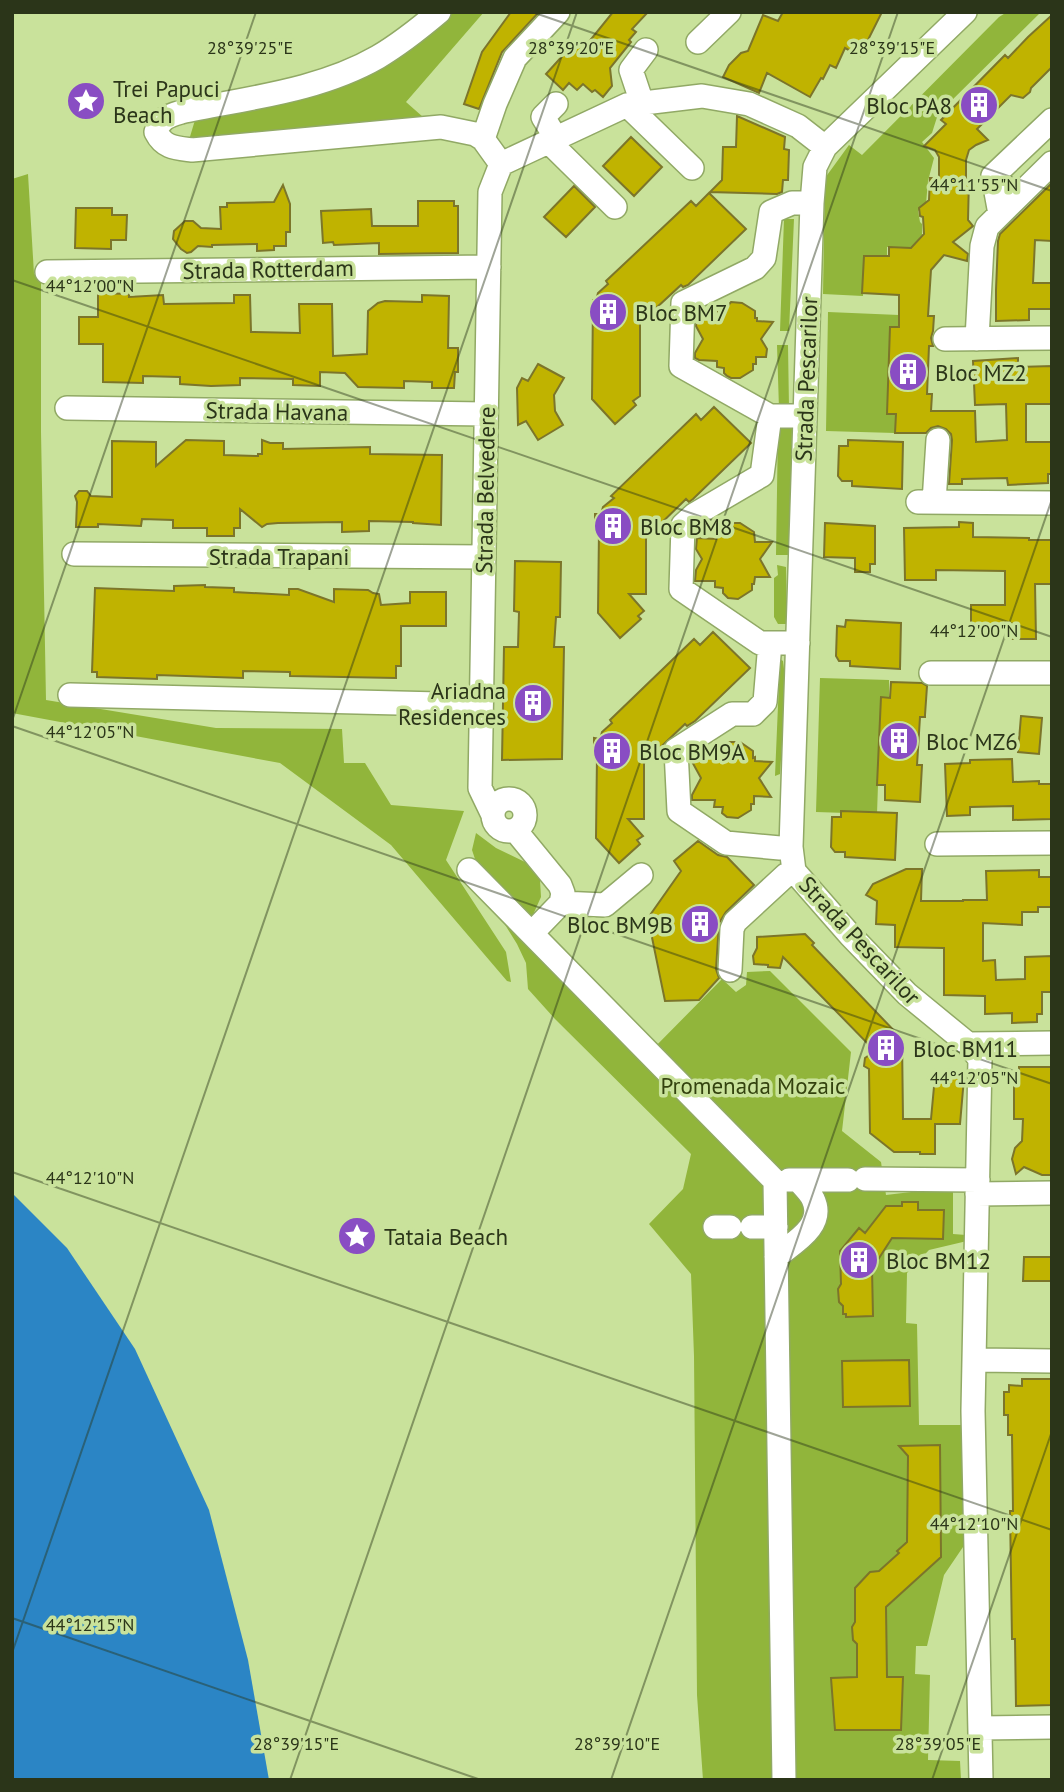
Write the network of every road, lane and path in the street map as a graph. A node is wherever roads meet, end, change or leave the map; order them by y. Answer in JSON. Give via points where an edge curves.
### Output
{"nodes":[{"id":1,"x":439,"y":12,"type":"edge"},
{"id":2,"x":558,"y":12,"type":"edge"},
{"id":3,"x":729,"y":12,"type":"edge"},
{"id":4,"x":965,"y":12,"type":"edge"},
{"id":5,"x":698,"y":42,"type":"dead end"},
{"id":6,"x":646,"y":50,"type":"dead end"},
{"id":7,"x":556,"y":104,"type":"dead end"},
{"id":8,"x":635,"y":104,"type":"junction"},
{"id":9,"x":1052,"y":120,"type":"edge"},
{"id":10,"x":482,"y":139,"type":"junction"},
{"id":11,"x":552,"y":140,"type":"junction"},
{"id":12,"x":825,"y":147,"type":"junction"},
{"id":13,"x":1052,"y":163,"type":"edge"},
{"id":14,"x":502,"y":164,"type":"junction"},
{"id":15,"x":692,"y":168,"type":"dead end"},
{"id":16,"x":812,"y":203,"type":"junction"},
{"id":17,"x":615,"y":207,"type":"dead end"},
{"id":18,"x":1000,"y":214,"type":"junction"},
{"id":19,"x":489,"y":267,"type":"junction"},
{"id":20,"x":47,"y":272,"type":"dead end"},
{"id":21,"x":978,"y":338,"type":"junction"},
{"id":22,"x":1052,"y":338,"type":"edge"},
{"id":23,"x":945,"y":339,"type":"dead end"},
{"id":24,"x":67,"y":408,"type":"dead end"},
{"id":25,"x":486,"y":414,"type":"junction"},
{"id":26,"x":770,"y":416,"type":"junction"},
{"id":27,"x":805,"y":416,"type":"junction"},
{"id":28,"x":938,"y":440,"type":"dead end"},
{"id":29,"x":1052,"y":503,"type":"edge"},
{"id":30,"x":74,"y":554,"type":"dead end"},
{"id":31,"x":484,"y":557,"type":"junction"},
{"id":32,"x":770,"y":643,"type":"junction"},
{"id":33,"x":798,"y":643,"type":"junction"},
{"id":34,"x":931,"y":673,"type":"dead end"},
{"id":35,"x":1052,"y":673,"type":"edge"},
{"id":36,"x":70,"y":695,"type":"dead end"},
{"id":37,"x":481,"y":705,"type":"junction"},
{"id":38,"x":1052,"y":843,"type":"edge"},
{"id":39,"x":937,"y":844,"type":"dead end"},
{"id":40,"x":791,"y":847,"type":"junction"},
{"id":41,"x":470,"y":870,"type":"dead end"},
{"id":42,"x":794,"y":871,"type":"junction"},
{"id":43,"x":641,"y":875,"type":"dead end"},
{"id":44,"x":561,"y":903,"type":"junction"},
{"id":45,"x":531,"y":933,"type":"junction"},
{"id":46,"x":730,"y":970,"type":"dead end"},
{"id":47,"x":968,"y":1044,"type":"junction"},
{"id":48,"x":1052,"y":1044,"type":"edge"},
{"id":49,"x":798,"y":1180,"type":"junction"},
{"id":50,"x":775,"y":1181,"type":"junction"},
{"id":51,"x":978,"y":1187,"type":"junction"},
{"id":52,"x":1052,"y":1193,"type":"edge"},
{"id":53,"x":733,"y":1227,"type":"dead end"},
{"id":54,"x":776,"y":1227,"type":"junction"},
{"id":55,"x":776,"y":1257,"type":"junction"},
{"id":56,"x":974,"y":1360,"type":"junction"},
{"id":57,"x":1052,"y":1361,"type":"edge"},
{"id":58,"x":1052,"y":1727,"type":"edge"},
{"id":59,"x":980,"y":1728,"type":"junction"},
{"id":60,"x":785,"y":1780,"type":"edge"},
{"id":61,"x":981,"y":1780,"type":"edge"}],
"edges":[{"from":1,"to":10,"type":"street","via":[[377,58],[345,72],[309,85],[181,112],[164,118],[156,132],[166,145],[192,150],[441,127]]},
{"from":2,"to":10,"type":"street","via":[[515,58]]},
{"from":3,"to":5,"type":"street"},
{"from":4,"to":12,"type":"street","name":"Strada Pescarilor"},
{"from":6,"to":8,"type":"street","via":[[631,70]]},
{"from":7,"to":11,"type":"street","via":[[543,117]]},
{"from":8,"to":11,"type":"street"},
{"from":8,"to":12,"type":"street","via":[[702,96],[749,104],[799,126]]},
{"from":8,"to":15,"type":"street"},
{"from":9,"to":18,"type":"street","via":[[993,176]]},
{"from":10,"to":14,"type":"street"},
{"from":11,"to":14,"type":"street"},
{"from":11,"to":17,"type":"street"},
{"from":12,"to":16,"type":"street","name":"Strada Pescarilor","via":[[815,167]]},
{"from":13,"to":18,"type":"street"},
{"from":14,"to":19,"type":"street","name":"Strada Belvedere","via":[[490,192]]},
{"from":16,"to":26,"type":"street","via":[[792,203],[771,212],[764,258],[755,268],[683,303],[681,366]]},
{"from":16,"to":27,"type":"street","name":"Strada Pescarilor"},
{"from":18,"to":21,"type":"street","via":[[987,228],[982,246]]},
{"from":19,"to":20,"type":"street","name":"Strada Rotterdam"},
{"from":19,"to":25,"type":"street","name":"Strada Belvedere"},
{"from":21,"to":22,"type":"street"},
{"from":21,"to":23,"type":"street"},
{"from":24,"to":25,"type":"street","name":"Strada Havana"},
{"from":25,"to":31,"type":"street","name":"Strada Belvedere"},
{"from":26,"to":27,"type":"street"},
{"from":26,"to":32,"type":"street","via":[[762,475],[683,525],[681,589],[760,643]]},
{"from":27,"to":33,"type":"street","name":"Strada Pescarilor"},
{"from":28,"to":29,"type":"street","via":[[926,502]]},
{"from":30,"to":31,"type":"street","name":"Strada Trapani"},
{"from":31,"to":37,"type":"street","name":"Strada Belvedere"},
{"from":32,"to":33,"type":"street"},
{"from":32,"to":40,"type":"street","via":[[765,702],[753,714],[732,714],[676,750],[679,811],[726,844]]},
{"from":33,"to":40,"type":"street","name":"Strada Pescarilor"},
{"from":34,"to":35,"type":"street"},
{"from":36,"to":37,"type":"street"},
{"from":37,"to":44,"type":"street","name":"Strada Belvedere","via":[[480,788],[493,815],[507,799],[523,808],[523,823],[515,830],[560,885]]},
{"from":38,"to":39,"type":"street"},
{"from":40,"to":42,"type":"street","name":"Strada Pescarilor"},
{"from":41,"to":45,"type":"street"},
{"from":42,"to":46,"type":"street","via":[[735,922]]},
{"from":42,"to":47,"type":"street","name":"Strada Pescarilor","via":[[907,994]]},
{"from":43,"to":44,"type":"street","via":[[605,905]]},
{"from":44,"to":45,"type":"street"},
{"from":45,"to":50,"type":"street"},
{"from":47,"to":48,"type":"street"},
{"from":47,"to":51,"type":"street","name":"Strada Pescarilor","via":[[980,1059]]},
{"from":49,"to":50,"type":"street"},
{"from":49,"to":51,"type":"street"},
{"from":49,"to":55,"type":"street","via":[[813,1198],[815,1219],[806,1234]]},
{"from":50,"to":54,"type":"street"},
{"from":51,"to":52,"type":"street"},
{"from":51,"to":56,"type":"street","name":"Strada Pescarilor"},
{"from":53,"to":54,"type":"street"},
{"from":54,"to":55,"type":"street"},
{"from":55,"to":60,"type":"street"},
{"from":56,"to":57,"type":"street"},
{"from":56,"to":59,"type":"street","name":"Strada Pescarilor"},
{"from":58,"to":59,"type":"street"},
{"from":59,"to":61,"type":"street","name":"Strada Pescarilor"}]}
